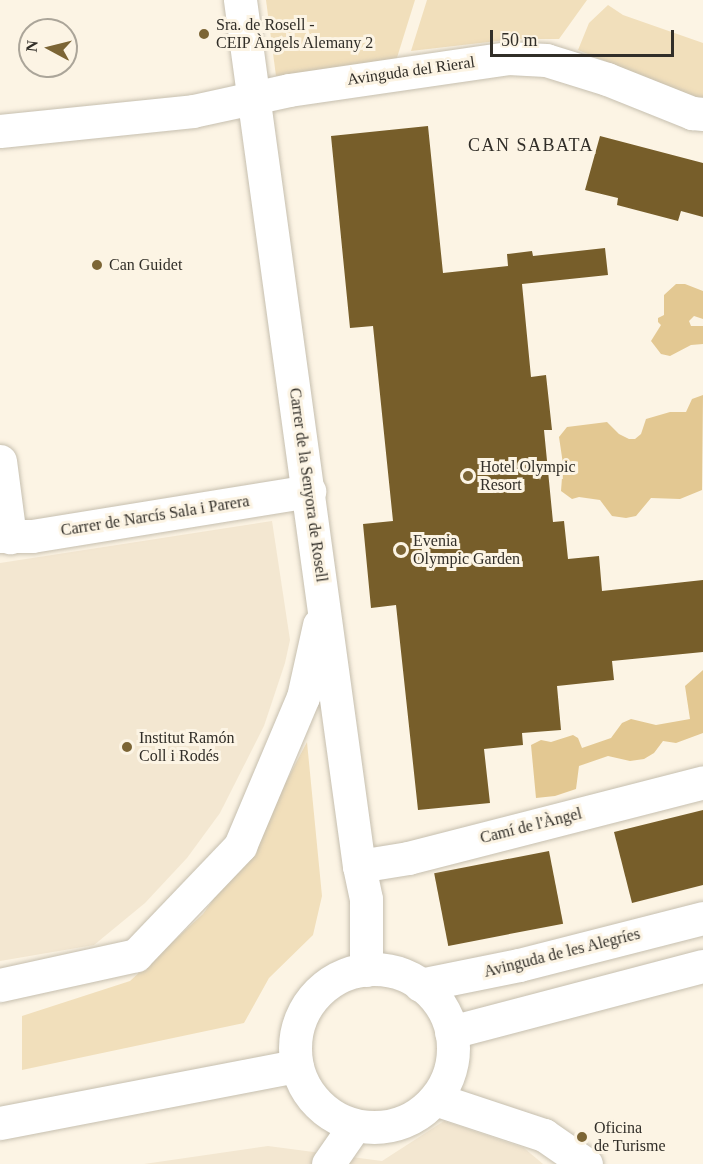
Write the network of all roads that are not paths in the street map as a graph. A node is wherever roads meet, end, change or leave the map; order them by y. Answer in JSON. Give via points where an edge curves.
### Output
{"nodes":[{"id":1,"x":240,"y":0,"type":"edge"},
{"id":2,"x":254,"y":97,"type":"junction"},
{"id":3,"x":703,"y":114,"type":"edge"},
{"id":4,"x":0,"y":131,"type":"edge"},
{"id":5,"x":0,"y":461,"type":"edge"},
{"id":6,"x":309,"y":491,"type":"junction"},
{"id":7,"x":5,"y":536,"type":"edge"},
{"id":8,"x":324,"y":599,"type":"junction"},
{"id":9,"x":337,"y":694,"type":"junction"},
{"id":10,"x":303,"y":697,"type":"junction"},
{"id":11,"x":703,"y":782,"type":"edge"},
{"id":12,"x":359,"y":866,"type":"junction"},
{"id":13,"x":703,"y":918,"type":"edge"},
{"id":14,"x":703,"y":966,"type":"edge"},
{"id":15,"x":366,"y":970,"type":"junction"},
{"id":16,"x":0,"y":985,"type":"edge"},
{"id":17,"x":420,"y":985,"type":"junction"},
{"id":18,"x":451,"y":1032,"type":"junction"},
{"id":19,"x":297,"y":1066,"type":"junction"},
{"id":20,"x":435,"y":1099,"type":"junction"},
{"id":21,"x":0,"y":1123,"type":"edge"},
{"id":22,"x":355,"y":1125,"type":"junction"},
{"id":23,"x":328,"y":1164,"type":"edge"},
{"id":24,"x":586,"y":1164,"type":"edge"}],
"edges":[{"from":1,"to":2,"type":"street","name":"Carrer de la Senyora de Rosell"},
{"from":2,"to":3,"type":"street","name":"Avinguda del Rieral","via":[[508,58],[546,60]]},
{"from":2,"to":4,"type":"street","name":"Avinguda del Rieral","via":[[193,111]]},
{"from":2,"to":6,"type":"street","name":"Carrer de la Senyora de Rosell"},
{"from":5,"to":7,"type":"street"},
{"from":6,"to":7,"type":"street","name":"Carrer de Narcís Sala i Parera","via":[[32,536]]},
{"from":6,"to":8,"type":"street","name":"Carrer de la Senyora de Rosell"},
{"from":8,"to":9,"type":"street","name":"Carrer de la Senyora de Rosell"},
{"from":8,"to":10,"type":"street"},
{"from":9,"to":10,"type":"street"},
{"from":9,"to":12,"type":"street","name":"Carrer de la Senyora de Rosell"},
{"from":10,"to":16,"type":"street","via":[[240,846],[136,955]]},
{"from":11,"to":12,"type":"street","name":"Camí de l'Àngel","via":[[408,858]]},
{"from":12,"to":15,"type":"street","name":"Carrer de la Senyora de Rosell","via":[[366,899]]},
{"from":13,"to":17,"type":"street","name":"Avinguda de les Alegríes"},
{"from":14,"to":18,"type":"street"},
{"from":15,"to":17,"type":"street","via":[[387,970]]},
{"from":15,"to":19,"type":"street","via":[[335,980],[310,1002],[297,1033]]},
{"from":17,"to":18,"type":"street","via":[[437,1001]]},
{"from":18,"to":20,"type":"street","via":[[452,1056],[447,1078]]},
{"from":19,"to":21,"type":"street"},
{"from":19,"to":22,"type":"street","via":[[307,1089],[322,1108]]},
{"from":20,"to":22,"type":"street","via":[[416,1115],[393,1125]]},
{"from":20,"to":24,"type":"street","via":[[544,1135]]},
{"from":22,"to":23,"type":"street"}]}
